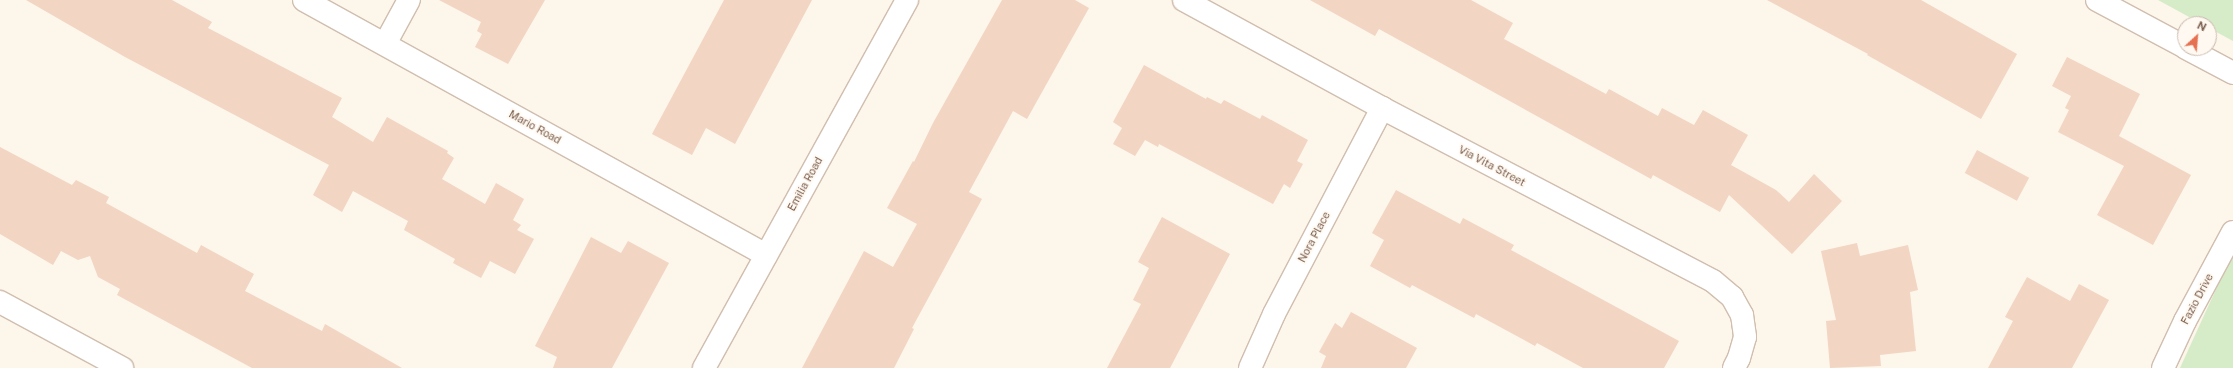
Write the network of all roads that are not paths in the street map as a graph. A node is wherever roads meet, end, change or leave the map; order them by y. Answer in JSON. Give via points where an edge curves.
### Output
{"nodes":[{"id":1,"x":304,"y":0,"type":"edge"},
{"id":2,"x":409,"y":0,"type":"edge"},
{"id":3,"x":907,"y":0,"type":"edge"},
{"id":4,"x":1184,"y":0,"type":"edge"},
{"id":5,"x":2097,"y":0,"type":"edge"},
{"id":6,"x":2177,"y":43,"type":"edge"},
{"id":7,"x":385,"y":44,"type":"junction"},
{"id":8,"x":2201,"y":56,"type":"edge"},
{"id":9,"x":2233,"y":73,"type":"edge"},
{"id":10,"x":1382,"y":108,"type":"junction"},
{"id":11,"x":2233,"y":232,"type":"edge"},
{"id":12,"x":766,"y":255,"type":"junction"},
{"id":13,"x":0,"y":302,"type":"edge"},
{"id":14,"x":122,"y":368,"type":"edge"},
{"id":15,"x":704,"y":368,"type":"edge"},
{"id":16,"x":1250,"y":368,"type":"edge"},
{"id":17,"x":1734,"y":368,"type":"edge"},
{"id":18,"x":2163,"y":368,"type":"edge"}],
"edges":[{"from":1,"to":7,"type":"street","name":"Mario Road"},
{"from":2,"to":7,"type":"street"},
{"from":3,"to":12,"type":"street","name":"Emilia Road"},
{"from":4,"to":10,"type":"street","name":"Via Vita Street"},
{"from":5,"to":6,"type":"street"},
{"from":7,"to":12,"type":"street","name":"Mario Road"},
{"from":8,"to":9,"type":"street"},
{"from":10,"to":16,"type":"street","name":"Nora Place","via":[[1274,314]]},
{"from":10,"to":17,"type":"street","name":"Via Vita Street","via":[[1713,281],[1732,297],[1742,315],[1744,337]]},
{"from":11,"to":18,"type":"street","name":"Fazio Drive"},
{"from":12,"to":15,"type":"street","name":"Emilia Road"},
{"from":13,"to":14,"type":"street"}]}
